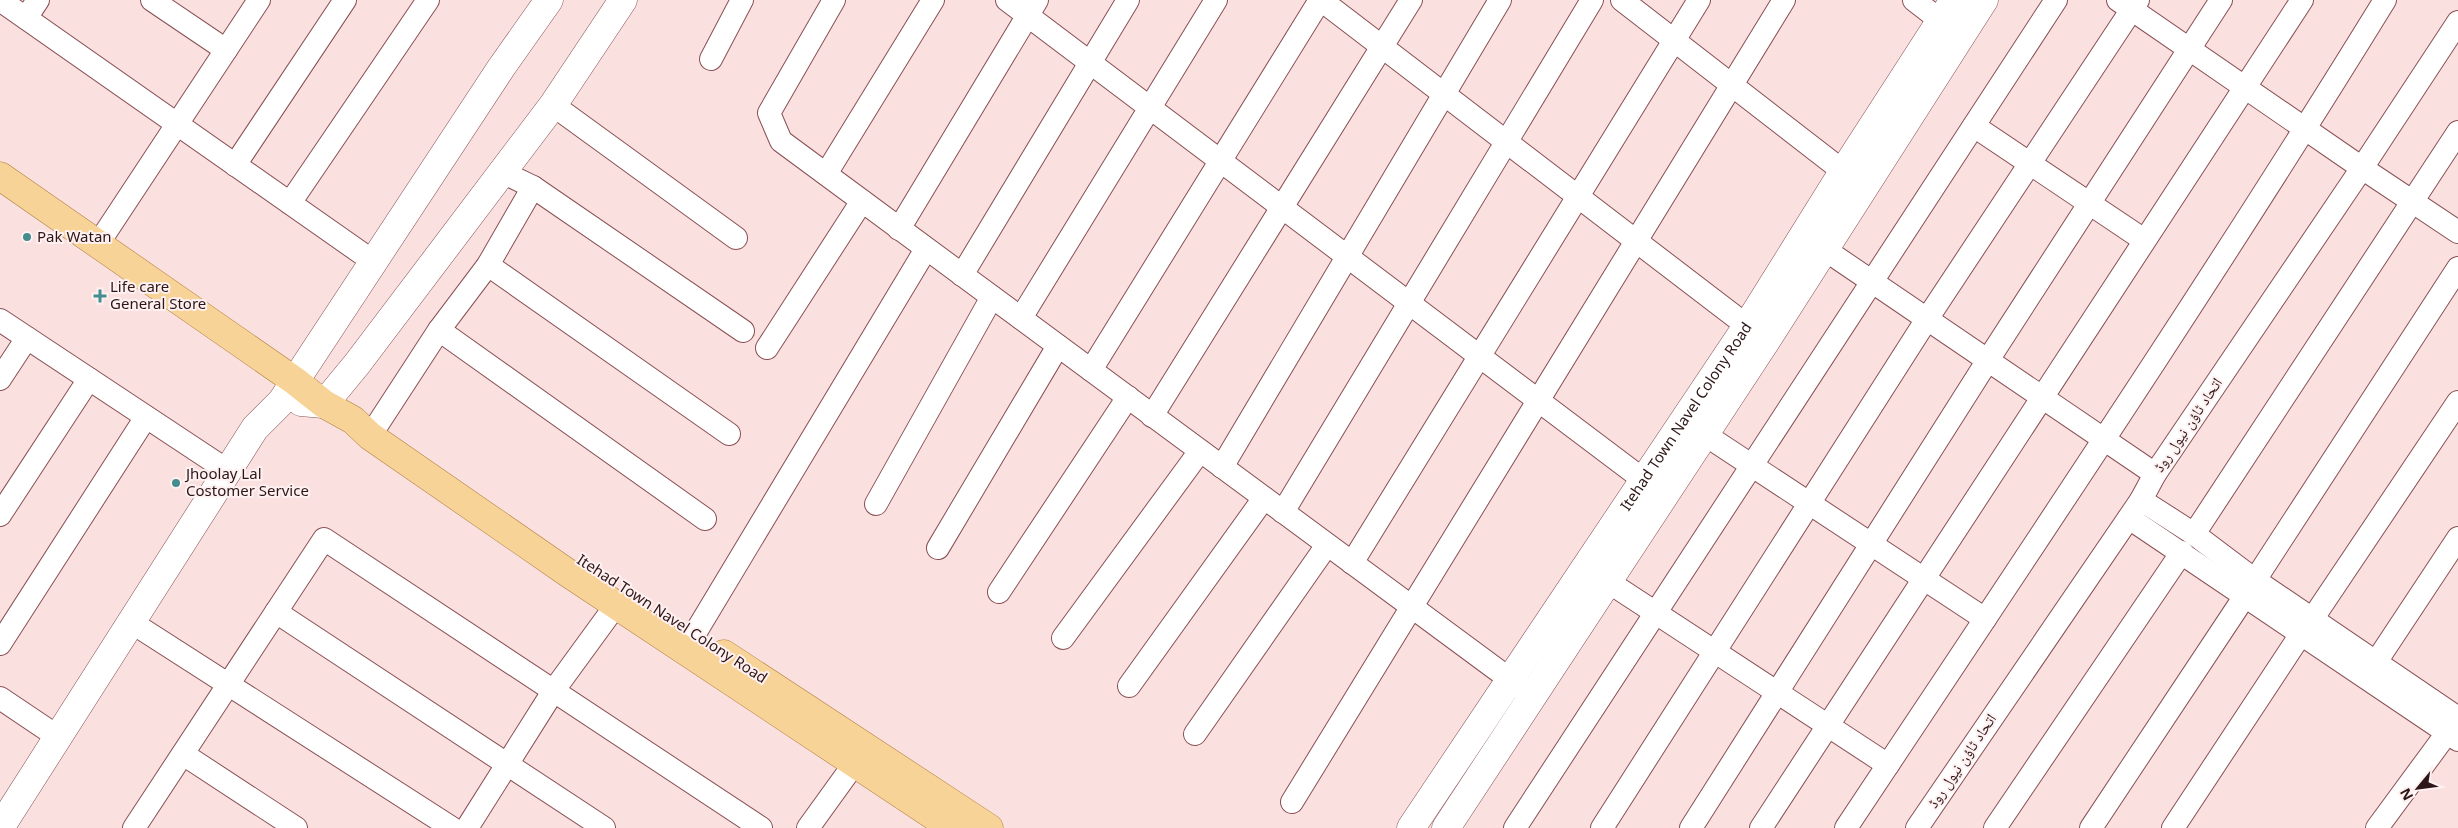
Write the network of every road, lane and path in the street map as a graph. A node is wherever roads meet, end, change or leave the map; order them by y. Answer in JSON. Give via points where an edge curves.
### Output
{"nodes":[{"id":1,"x":0,"y":0,"type":"edge"},
{"id":2,"x":152,"y":0,"type":"edge"},
{"id":3,"x":259,"y":0,"type":"edge"},
{"id":4,"x":345,"y":0,"type":"edge"},
{"id":5,"x":428,"y":0,"type":"edge"},
{"id":6,"x":623,"y":0,"type":"edge"},
{"id":7,"x":742,"y":0,"type":"edge"},
{"id":8,"x":834,"y":0,"type":"edge"},
{"id":9,"x":933,"y":0,"type":"edge"},
{"id":10,"x":1007,"y":0,"type":"edge"},
{"id":11,"x":1128,"y":0,"type":"edge"},
{"id":12,"x":1216,"y":0,"type":"edge"},
{"id":13,"x":1321,"y":0,"type":"edge"},
{"id":14,"x":1411,"y":0,"type":"edge"},
{"id":15,"x":1500,"y":0,"type":"edge"},
{"id":16,"x":1592,"y":0,"type":"edge"},
{"id":17,"x":1622,"y":0,"type":"edge"},
{"id":18,"x":1699,"y":0,"type":"edge"},
{"id":19,"x":1784,"y":0,"type":"edge"},
{"id":20,"x":1914,"y":0,"type":"edge"},
{"id":21,"x":1984,"y":0,"type":"edge"},
{"id":22,"x":2056,"y":0,"type":"edge"},
{"id":23,"x":2221,"y":0,"type":"edge"},
{"id":24,"x":2302,"y":0,"type":"edge"},
{"id":25,"x":2384,"y":0,"type":"edge"},
{"id":26,"x":541,"y":3,"type":"edge"},
{"id":27,"x":2129,"y":3,"type":"edge"},
{"id":28,"x":1033,"y":8,"type":"edge"},
{"id":29,"x":32,"y":9,"type":"edge"},
{"id":30,"x":1952,"y":19,"type":"edge"},
{"id":31,"x":2458,"y":22,"type":"edge"},
{"id":32,"x":1674,"y":40,"type":"junction"},
{"id":33,"x":1382,"y":46,"type":"junction"},
{"id":34,"x":2189,"y":49,"type":"junction"},
{"id":35,"x":226,"y":50,"type":"junction"},
{"id":36,"x":711,"y":59,"type":"dead end"},
{"id":37,"x":1090,"y":63,"type":"junction"},
{"id":38,"x":1732,"y":85,"type":"junction"},
{"id":39,"x":2244,"y":88,"type":"junction"},
{"id":40,"x":1444,"y":94,"type":"junction"},
{"id":41,"x":553,"y":105,"type":"junction"},
{"id":42,"x":1150,"y":108,"type":"junction"},
{"id":43,"x":177,"y":124,"type":"junction"},
{"id":44,"x":1974,"y":126,"type":"junction"},
{"id":45,"x":2305,"y":129,"type":"junction"},
{"id":46,"x":2458,"y":132,"type":"edge"},
{"id":47,"x":1507,"y":142,"type":"junction"},
{"id":48,"x":1220,"y":161,"type":"junction"},
{"id":49,"x":2030,"y":163,"type":"junction"},
{"id":50,"x":235,"y":165,"type":"junction"},
{"id":51,"x":2362,"y":168,"type":"junction"},
{"id":52,"x":502,"y":172,"type":"junction"},
{"id":53,"x":826,"y":174,"type":"junction"},
{"id":54,"x":0,"y":176,"type":"edge"},
{"id":55,"x":1853,"y":179,"type":"junction"},
{"id":56,"x":533,"y":187,"type":"junction"},
{"id":57,"x":1578,"y":196,"type":"junction"},
{"id":58,"x":862,"y":201,"type":"junction"},
{"id":59,"x":2412,"y":202,"type":"junction"},
{"id":60,"x":290,"y":204,"type":"junction"},
{"id":61,"x":2088,"y":204,"type":"junction"},
{"id":62,"x":1282,"y":208,"type":"junction"},
{"id":63,"x":900,"y":229,"type":"junction"},
{"id":64,"x":2458,"y":232,"type":"edge"},
{"id":65,"x":736,"y":238,"type":"dead end"},
{"id":66,"x":2144,"y":240,"type":"junction"},
{"id":67,"x":1636,"y":241,"type":"junction"},
{"id":68,"x":98,"y":244,"type":"junction"},
{"id":69,"x":926,"y":249,"type":"junction"},
{"id":70,"x":1824,"y":249,"type":"junction"},
{"id":71,"x":1347,"y":257,"type":"junction"},
{"id":72,"x":374,"y":262,"type":"junction"},
{"id":73,"x":488,"y":265,"type":"junction"},
{"id":74,"x":2458,"y":268,"type":"edge"},
{"id":75,"x":962,"y":275,"type":"junction"},
{"id":76,"x":1873,"y":282,"type":"junction"},
{"id":77,"x":992,"y":297,"type":"junction"},
{"id":78,"x":1409,"y":304,"type":"junction"},
{"id":79,"x":1021,"y":318,"type":"junction"},
{"id":80,"x":1927,"y":319,"type":"junction"},
{"id":81,"x":0,"y":320,"type":"edge"},
{"id":82,"x":439,"y":330,"type":"junction"},
{"id":83,"x":742,"y":331,"type":"dead end"},
{"id":84,"x":1756,"y":334,"type":"junction"},
{"id":85,"x":27,"y":338,"type":"junction"},
{"id":86,"x":1058,"y":346,"type":"junction"},
{"id":87,"x":767,"y":348,"type":"dead end"},
{"id":88,"x":1480,"y":357,"type":"junction"},
{"id":89,"x":1988,"y":360,"type":"junction"},
{"id":90,"x":1091,"y":370,"type":"junction"},
{"id":91,"x":89,"y":378,"type":"junction"},
{"id":92,"x":0,"y":379,"type":"edge"},
{"id":93,"x":288,"y":391,"type":"junction"},
{"id":94,"x":2041,"y":396,"type":"junction"},
{"id":95,"x":1128,"y":398,"type":"junction"},
{"id":96,"x":1538,"y":401,"type":"junction"},
{"id":97,"x":2458,"y":402,"type":"edge"},
{"id":98,"x":324,"y":404,"type":"junction"},
{"id":99,"x":1152,"y":416,"type":"junction"},
{"id":100,"x":146,"y":417,"type":"junction"},
{"id":101,"x":367,"y":426,"type":"junction"},
{"id":102,"x":729,"y":434,"type":"dead end"},
{"id":103,"x":1704,"y":434,"type":"junction"},
{"id":104,"x":2103,"y":440,"type":"junction"},
{"id":105,"x":1200,"y":450,"type":"junction"},
{"id":106,"x":1752,"y":466,"type":"junction"},
{"id":107,"x":1222,"y":467,"type":"junction"},
{"id":108,"x":228,"y":471,"type":"junction"},
{"id":109,"x":2154,"y":474,"type":"junction"},
{"id":110,"x":1653,"y":488,"type":"junction"},
{"id":111,"x":1264,"y":498,"type":"junction"},
{"id":112,"x":876,"y":504,"type":"dead end"},
{"id":113,"x":1809,"y":504,"type":"junction"},
{"id":114,"x":2135,"y":509,"type":"junction"},
{"id":115,"x":1283,"y":512,"type":"junction"},
{"id":116,"x":0,"y":514,"type":"edge"},
{"id":117,"x":705,"y":519,"type":"dead end"},
{"id":118,"x":2458,"y":538,"type":"edge"},
{"id":119,"x":2188,"y":543,"type":"junction"},
{"id":120,"x":1871,"y":544,"type":"junction"},
{"id":121,"x":1327,"y":545,"type":"junction"},
{"id":122,"x":938,"y":548,"type":"dead end"},
{"id":123,"x":1352,"y":563,"type":"junction"},
{"id":124,"x":1923,"y":578,"type":"junction"},
{"id":125,"x":1607,"y":581,"type":"junction"},
{"id":126,"x":2250,"y":588,"type":"junction"},
{"id":127,"x":998,"y":592,"type":"dead end"},
{"id":128,"x":616,"y":605,"type":"junction"},
{"id":129,"x":1412,"y":607,"type":"junction"},
{"id":130,"x":276,"y":612,"type":"junction"},
{"id":131,"x":1656,"y":613,"type":"junction"},
{"id":132,"x":1985,"y":619,"type":"junction"},
{"id":133,"x":131,"y":622,"type":"junction"},
{"id":134,"x":2307,"y":626,"type":"junction"},
{"id":135,"x":1063,"y":638,"type":"dead end"},
{"id":136,"x":690,"y":643,"type":"junction"},
{"id":137,"x":0,"y":644,"type":"edge"},
{"id":138,"x":1714,"y":652,"type":"junction"},
{"id":139,"x":2376,"y":662,"type":"junction"},
{"id":140,"x":1510,"y":680,"type":"junction"},
{"id":141,"x":228,"y":686,"type":"junction"},
{"id":142,"x":1129,"y":686,"type":"dead end"},
{"id":143,"x":554,"y":690,"type":"junction"},
{"id":144,"x":1777,"y":693,"type":"junction"},
{"id":145,"x":1532,"y":696,"type":"junction"},
{"id":146,"x":0,"y":698,"type":"edge"},
{"id":147,"x":2456,"y":725,"type":"edge"},
{"id":148,"x":1828,"y":726,"type":"junction"},
{"id":149,"x":1195,"y":734,"type":"dead end"},
{"id":150,"x":58,"y":737,"type":"junction"},
{"id":151,"x":183,"y":754,"type":"junction"},
{"id":152,"x":861,"y":755,"type":"junction"},
{"id":153,"x":508,"y":763,"type":"junction"},
{"id":154,"x":1888,"y":765,"type":"junction"},
{"id":155,"x":1292,"y":802,"type":"dead end"},
{"id":156,"x":143,"y":825,"type":"edge"},
{"id":157,"x":0,"y":828,"type":"edge"},
{"id":158,"x":296,"y":828,"type":"edge"},
{"id":159,"x":452,"y":828,"type":"edge"},
{"id":160,"x":467,"y":828,"type":"edge"},
{"id":161,"x":604,"y":828,"type":"edge"},
{"id":162,"x":761,"y":828,"type":"edge"},
{"id":163,"x":808,"y":828,"type":"edge"},
{"id":164,"x":952,"y":828,"type":"edge"},
{"id":165,"x":989,"y":828,"type":"edge"},
{"id":166,"x":1412,"y":828,"type":"edge"},
{"id":167,"x":1446,"y":828,"type":"edge"},
{"id":168,"x":1515,"y":828,"type":"edge"},
{"id":169,"x":1602,"y":828,"type":"edge"},
{"id":170,"x":1692,"y":828,"type":"edge"},
{"id":171,"x":1761,"y":828,"type":"edge"},
{"id":172,"x":1846,"y":828,"type":"edge"},
{"id":173,"x":1917,"y":828,"type":"edge"},
{"id":174,"x":1995,"y":828,"type":"edge"},
{"id":175,"x":2091,"y":828,"type":"edge"},
{"id":176,"x":2174,"y":828,"type":"edge"},
{"id":177,"x":2377,"y":828,"type":"edge"}],
"edges":[{"from":1,"to":29,"type":"street"},
{"from":2,"to":35,"type":"street"},
{"from":3,"to":35,"type":"street"},
{"from":4,"to":50,"type":"street"},
{"from":5,"to":60,"type":"street"},
{"from":6,"to":41,"type":"street"},
{"from":7,"to":36,"type":"street"},
{"from":8,"to":53,"type":"street","via":[[769,112],[781,141]]},
{"from":9,"to":53,"type":"street"},
{"from":10,"to":28,"type":"street"},
{"from":11,"to":37,"type":"street"},
{"from":12,"to":42,"type":"street"},
{"from":13,"to":33,"type":"street"},
{"from":13,"to":48,"type":"street"},
{"from":14,"to":33,"type":"street"},
{"from":15,"to":40,"type":"street"},
{"from":16,"to":47,"type":"street"},
{"from":17,"to":32,"type":"street"},
{"from":18,"to":32,"type":"street"},
{"from":19,"to":38,"type":"street"},
{"from":20,"to":30,"type":"street"},
{"from":21,"to":30,"type":"street","name":"Itehad Town Navel Colony Road"},
{"from":22,"to":44,"type":"street"},
{"from":23,"to":34,"type":"street"},
{"from":24,"to":39,"type":"street"},
{"from":25,"to":45,"type":"street"},
{"from":26,"to":72,"type":"street"},
{"from":27,"to":34,"type":"street"},
{"from":27,"to":49,"type":"street"},
{"from":28,"to":37,"type":"street"},
{"from":28,"to":63,"type":"street"},
{"from":29,"to":43,"type":"street"},
{"from":30,"to":55,"type":"street","name":"Itehad Town Navel Colony Road"},
{"from":31,"to":51,"type":"street","name":"اتحاد ٹاؤن نیول روڈ"},
{"from":32,"to":38,"type":"street"},
{"from":32,"to":57,"type":"street"},
{"from":33,"to":40,"type":"street"},
{"from":33,"to":62,"type":"street"},
{"from":34,"to":39,"type":"street"},
{"from":34,"to":61,"type":"street"},
{"from":35,"to":43,"type":"street"},
{"from":37,"to":42,"type":"street"},
{"from":37,"to":75,"type":"street"},
{"from":38,"to":55,"type":"street"},
{"from":38,"to":67,"type":"street"},
{"from":39,"to":45,"type":"street"},
{"from":39,"to":66,"type":"street"},
{"from":40,"to":47,"type":"street"},
{"from":40,"to":71,"type":"street"},
{"from":41,"to":52,"type":"street"},
{"from":41,"to":65,"type":"street"},
{"from":42,"to":48,"type":"street"},
{"from":42,"to":79,"type":"street"},
{"from":43,"to":50,"type":"street"},
{"from":43,"to":68,"type":"street"},
{"from":44,"to":49,"type":"street"},
{"from":44,"to":76,"type":"street"},
{"from":45,"to":51,"type":"street"},
{"from":45,"to":104,"type":"street"},
{"from":46,"to":59,"type":"street"},
{"from":47,"to":57,"type":"street"},
{"from":47,"to":78,"type":"street"},
{"from":48,"to":62,"type":"street"},
{"from":48,"to":90,"type":"street"},
{"from":49,"to":61,"type":"street"},
{"from":49,"to":80,"type":"street"},
{"from":50,"to":60,"type":"street"},
{"from":51,"to":59,"type":"street"},
{"from":51,"to":109,"type":"street","name":"اتحاد ٹاؤن نیول روڈ"},
{"from":52,"to":56,"type":"street"},
{"from":52,"to":98,"type":"street"},
{"from":53,"to":58,"type":"street"},
{"from":54,"to":68,"type":"main road","name":"Itehad Town Navel Colony Road"},
{"from":55,"to":70,"type":"street","name":"Itehad Town Navel Colony Road"},
{"from":55,"to":84,"type":"street","name":"Itehad Town Navel Colony Road"},
{"from":56,"to":73,"type":"street"},
{"from":56,"to":83,"type":"street"},
{"from":57,"to":67,"type":"street"},
{"from":57,"to":88,"type":"street"},
{"from":58,"to":63,"type":"street"},
{"from":58,"to":87,"type":"street"},
{"from":59,"to":64,"type":"street"},
{"from":59,"to":119,"type":"street"},
{"from":60,"to":72,"type":"street"},
{"from":61,"to":66,"type":"street"},
{"from":61,"to":89,"type":"street"},
{"from":62,"to":71,"type":"street"},
{"from":62,"to":99,"type":"street"},
{"from":63,"to":69,"type":"street"},
{"from":66,"to":94,"type":"street"},
{"from":67,"to":84,"type":"street"},
{"from":67,"to":96,"type":"street"},
{"from":68,"to":93,"type":"main road","name":"Itehad Town Navel Colony Road"},
{"from":69,"to":75,"type":"street"},
{"from":69,"to":136,"type":"street"},
{"from":70,"to":76,"type":"street"},
{"from":70,"to":84,"type":"street","name":"Itehad Town Navel Colony Road"},
{"from":71,"to":78,"type":"street"},
{"from":71,"to":107,"type":"street"},
{"from":72,"to":93,"type":"street"},
{"from":73,"to":82,"type":"street"},
{"from":73,"to":102,"type":"street"},
{"from":74,"to":126,"type":"street"},
{"from":75,"to":77,"type":"street"},
{"from":76,"to":80,"type":"street"},
{"from":76,"to":106,"type":"street"},
{"from":77,"to":79,"type":"street"},
{"from":77,"to":112,"type":"street"},
{"from":78,"to":88,"type":"street"},
{"from":78,"to":115,"type":"street"},
{"from":79,"to":86,"type":"street"},
{"from":80,"to":89,"type":"street"},
{"from":80,"to":113,"type":"street"},
{"from":81,"to":85,"type":"street"},
{"from":82,"to":101,"type":"street"},
{"from":82,"to":117,"type":"street"},
{"from":84,"to":103,"type":"street","name":"Itehad Town Navel Colony Road"},
{"from":84,"to":110,"type":"street","name":"Itehad Town Navel Colony Road"},
{"from":85,"to":91,"type":"street"},
{"from":85,"to":92,"type":"street"},
{"from":86,"to":90,"type":"street"},
{"from":86,"to":122,"type":"street"},
{"from":88,"to":96,"type":"street"},
{"from":88,"to":123,"type":"street"},
{"from":89,"to":94,"type":"street"},
{"from":89,"to":120,"type":"street"},
{"from":90,"to":95,"type":"street"},
{"from":91,"to":100,"type":"street"},
{"from":91,"to":116,"type":"street"},
{"from":93,"to":98,"type":"main road","name":"Itehad Town Navel Colony Road"},
{"from":93,"to":108,"type":"street","via":[[255,428]]},
{"from":94,"to":104,"type":"street"},
{"from":94,"to":124,"type":"street"},
{"from":95,"to":99,"type":"street"},
{"from":95,"to":127,"type":"street"},
{"from":96,"to":110,"type":"street"},
{"from":96,"to":129,"type":"street"},
{"from":97,"to":134,"type":"street"},
{"from":98,"to":101,"type":"main road","name":"Itehad Town Navel Colony Road"},
{"from":99,"to":105,"type":"street"},
{"from":100,"to":108,"type":"street"},
{"from":100,"to":137,"type":"street"},
{"from":101,"to":128,"type":"main road","name":"Itehad Town Navel Colony Road"},
{"from":101,"to":136,"type":"main road","name":"Itehad Town Navel Colony Road"},
{"from":103,"to":106,"type":"street"},
{"from":103,"to":110,"type":"street","name":"Itehad Town Navel Colony Road"},
{"from":104,"to":109,"type":"street"},
{"from":104,"to":132,"type":"street"},
{"from":105,"to":107,"type":"street"},
{"from":105,"to":135,"type":"street"},
{"from":106,"to":113,"type":"street"},
{"from":106,"to":131,"type":"street"},
{"from":107,"to":111,"type":"street"},
{"from":108,"to":133,"type":"street"},
{"from":109,"to":114,"type":"street","name":"اتحاد ٹاؤن نیول روڈ"},
{"from":110,"to":125,"type":"street","name":"Itehad Town Navel Colony Road"},
{"from":110,"to":140,"type":"street","name":"Itehad Town Navel Colony Road"},
{"from":111,"to":115,"type":"street"},
{"from":111,"to":142,"type":"street"},
{"from":113,"to":120,"type":"street"},
{"from":113,"to":138,"type":"street"},
{"from":114,"to":119,"type":"street"},
{"from":114,"to":173,"type":"street","name":"اتحاد ٹاؤن نیول روڈ"},
{"from":115,"to":121,"type":"street"},
{"from":118,"to":139,"type":"street"},
{"from":119,"to":126,"type":"street"},
{"from":119,"to":174,"type":"street"},
{"from":120,"to":124,"type":"street"},
{"from":120,"to":144,"type":"street"},
{"from":121,"to":123,"type":"street"},
{"from":121,"to":149,"type":"street"},
{"from":123,"to":129,"type":"street"},
{"from":124,"to":132,"type":"street"},
{"from":124,"to":148,"type":"street"},
{"from":125,"to":131,"type":"street"},
{"from":125,"to":145,"type":"street","name":"Itehad Town Navel Colony Road"},
{"from":126,"to":134,"type":"street"},
{"from":126,"to":175,"type":"street"},
{"from":128,"to":136,"type":"main road","name":"Itehad Town Navel Colony Road"},
{"from":128,"to":143,"type":"street"},
{"from":129,"to":140,"type":"street"},
{"from":129,"to":155,"type":"street"},
{"from":130,"to":141,"type":"street"},
{"from":130,"to":143,"type":"street","via":[[324,539]]},
{"from":130,"to":153,"type":"street"},
{"from":131,"to":138,"type":"street"},
{"from":131,"to":168,"type":"street"},
{"from":132,"to":154,"type":"street"},
{"from":133,"to":141,"type":"street"},
{"from":133,"to":150,"type":"street"},
{"from":134,"to":139,"type":"street"},
{"from":134,"to":147,"type":"street","via":[[2364,679]]},
{"from":134,"to":176,"type":"street"},
{"from":136,"to":152,"type":"main road","name":"Itehad Town Navel Colony Road"},
{"from":138,"to":144,"type":"street"},
{"from":138,"to":169,"type":"street"},
{"from":139,"to":147,"type":"street"},
{"from":140,"to":145,"type":"street"},
{"from":140,"to":166,"type":"street","name":"Itehad Town Navel Colony Road"},
{"from":141,"to":151,"type":"street"},
{"from":141,"to":159,"type":"street"},
{"from":143,"to":153,"type":"street"},
{"from":143,"to":162,"type":"street"},
{"from":144,"to":148,"type":"street"},
{"from":144,"to":170,"type":"street"},
{"from":145,"to":167,"type":"street","name":"Itehad Town Navel Colony Road"},
{"from":146,"to":150,"type":"street"},
{"from":147,"to":177,"type":"street"},
{"from":148,"to":154,"type":"street"},
{"from":148,"to":171,"type":"street"},
{"from":150,"to":157,"type":"street"},
{"from":151,"to":156,"type":"street"},
{"from":151,"to":158,"type":"street"},
{"from":152,"to":163,"type":"street"},
{"from":152,"to":164,"type":"main road","name":"Itehad Town Navel Colony Road"},
{"from":152,"to":165,"type":"main road","name":"Itehad Town Navel Colony Road"},
{"from":153,"to":160,"type":"street"},
{"from":153,"to":161,"type":"street"},
{"from":154,"to":172,"type":"street"}]}
